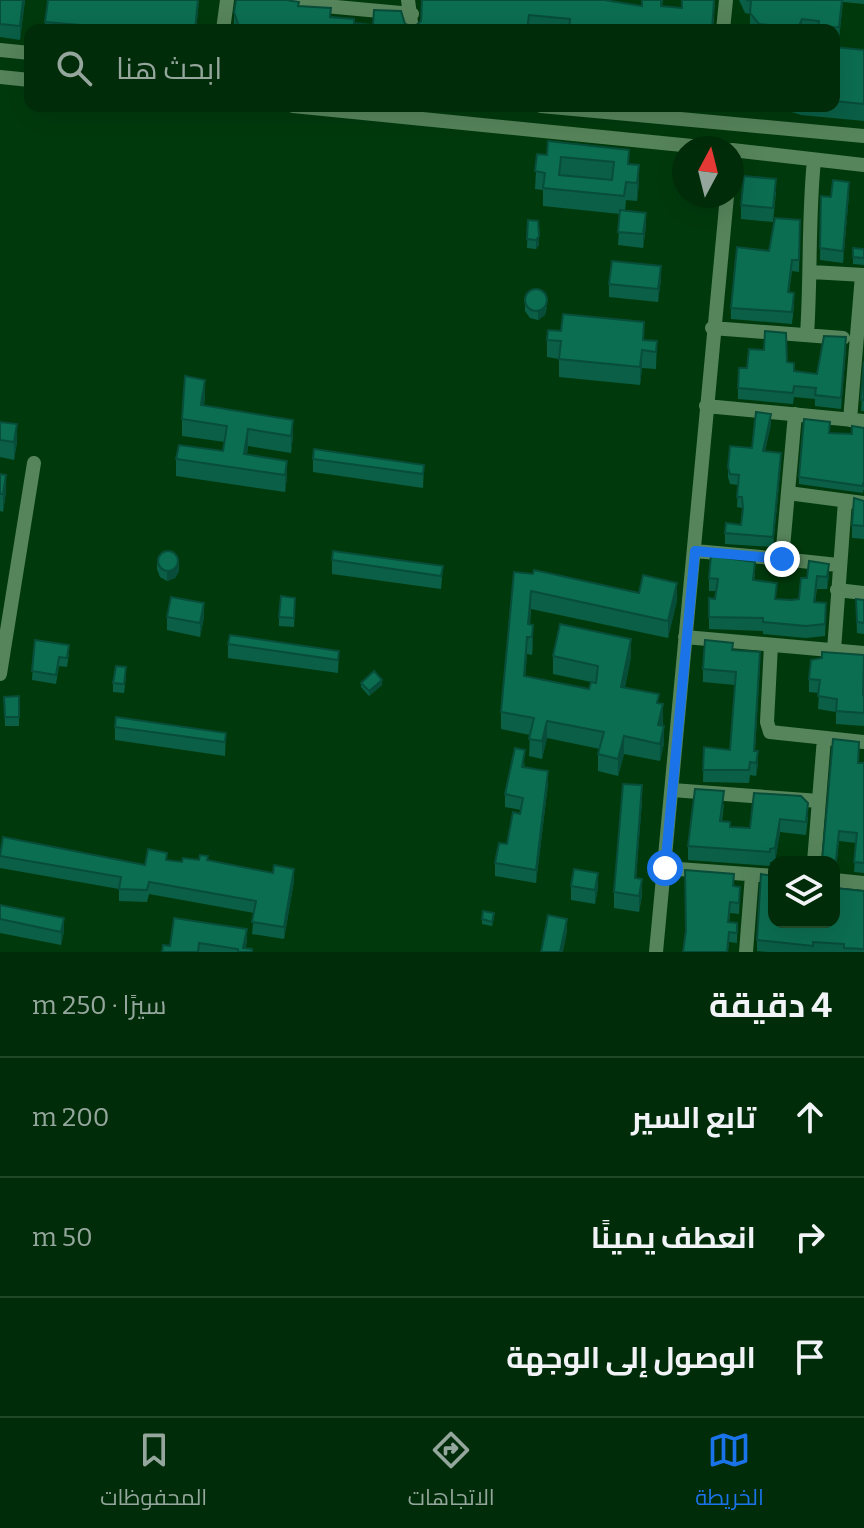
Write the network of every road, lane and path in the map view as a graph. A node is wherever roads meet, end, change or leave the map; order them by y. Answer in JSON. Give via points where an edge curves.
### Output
{"nodes":[{"id":1,"x":227,"y":0,"type":"edge"},
{"id":2,"x":260,"y":0,"type":"edge"},
{"id":3,"x":726,"y":0,"type":"edge"},
{"id":4,"x":319,"y":3,"type":"edge"},
{"id":5,"x":411,"y":15,"type":"edge"},
{"id":6,"x":224,"y":24,"type":"edge"},
{"id":7,"x":724,"y":24,"type":"edge"},
{"id":8,"x":0,"y":50,"type":"edge"},
{"id":9,"x":24,"y":52,"type":"edge"},
{"id":10,"x":0,"y":77,"type":"edge"},
{"id":11,"x":24,"y":79,"type":"edge"},
{"id":12,"x":353,"y":112,"type":"edge"},
{"id":13,"x":642,"y":112,"type":"edge"},
{"id":14,"x":710,"y":116,"type":"edge"},
{"id":15,"x":707,"y":136,"type":"edge"},
{"id":16,"x":864,"y":136,"type":"edge"},
{"id":17,"x":672,"y":144,"type":"edge"},
{"id":18,"x":744,"y":151,"type":"edge"},
{"id":19,"x":814,"y":160,"type":"junction"},
{"id":20,"x":864,"y":165,"type":"edge"},
{"id":21,"x":726,"y":208,"type":"edge"},
{"id":22,"x":811,"y":272,"type":"junction"},
{"id":23,"x":863,"y":275,"type":"edge"},
{"id":24,"x":712,"y":328,"type":"junction"},
{"id":25,"x":807,"y":335,"type":"junction"},
{"id":26,"x":856,"y":339,"type":"junction"},
{"id":27,"x":706,"y":406,"type":"junction"},
{"id":28,"x":795,"y":414,"type":"junction"},
{"id":29,"x":857,"y":421,"type":"edge"},
{"id":30,"x":34,"y":463,"type":"dead end"},
{"id":31,"x":788,"y":493,"type":"junction"},
{"id":32,"x":845,"y":501,"type":"junction"},
{"id":33,"x":864,"y":503,"type":"edge"},
{"id":34,"x":695,"y":551,"type":"junction"},
{"id":35,"x":782,"y":559,"type":"junction"},
{"id":36,"x":838,"y":565,"type":"junction"},
{"id":37,"x":837,"y":590,"type":"junction"},
{"id":38,"x":864,"y":593,"type":"edge"},
{"id":39,"x":685,"y":637,"type":"junction"},
{"id":40,"x":771,"y":645,"type":"junction"},
{"id":41,"x":834,"y":650,"type":"junction"},
{"id":42,"x":864,"y":653,"type":"edge"},
{"id":43,"x":0,"y":674,"type":"edge"},
{"id":44,"x":824,"y":738,"type":"junction"},
{"id":45,"x":864,"y":742,"type":"edge"},
{"id":46,"x":672,"y":790,"type":"junction"},
{"id":47,"x":819,"y":801,"type":"junction"},
{"id":48,"x":814,"y":856,"type":"edge"},
{"id":49,"x":665,"y":868,"type":"junction"},
{"id":50,"x":752,"y":875,"type":"junction"},
{"id":51,"x":768,"y":876,"type":"edge"},
{"id":52,"x":840,"y":881,"type":"edge"},
{"id":53,"x":864,"y":883,"type":"edge"},
{"id":54,"x":656,"y":952,"type":"edge"},
{"id":55,"x":746,"y":952,"type":"edge"}],
"edges":[{"from":1,"to":6,"type":"street"},
{"from":2,"to":4,"type":"street"},
{"from":3,"to":7,"type":"street"},
{"from":4,"to":5,"type":"street"},
{"from":8,"to":9,"type":"street"},
{"from":10,"to":11,"type":"street"},
{"from":12,"to":17,"type":"street"},
{"from":13,"to":14,"type":"street"},
{"from":14,"to":15,"type":"street"},
{"from":14,"to":16,"type":"street"},
{"from":18,"to":19,"type":"street"},
{"from":19,"to":20,"type":"street"},
{"from":19,"to":22,"type":"street","via":[[808,223]]},
{"from":21,"to":24,"type":"street"},
{"from":22,"to":23,"type":"street"},
{"from":22,"to":25,"type":"street"},
{"from":23,"to":26,"type":"street"},
{"from":24,"to":25,"type":"street"},
{"from":24,"to":27,"type":"street"},
{"from":25,"to":26,"type":"street"},
{"from":26,"to":29,"type":"street"},
{"from":27,"to":28,"type":"street"},
{"from":27,"to":34,"type":"street"},
{"from":28,"to":29,"type":"street"},
{"from":28,"to":31,"type":"street"},
{"from":30,"to":43,"type":"street"},
{"from":31,"to":32,"type":"street"},
{"from":31,"to":35,"type":"street"},
{"from":32,"to":33,"type":"street"},
{"from":32,"to":36,"type":"street"},
{"from":34,"to":35,"type":"street"},
{"from":34,"to":39,"type":"street"},
{"from":35,"to":36,"type":"street"},
{"from":36,"to":37,"type":"street"},
{"from":37,"to":38,"type":"street"},
{"from":37,"to":41,"type":"street"},
{"from":39,"to":40,"type":"street"},
{"from":39,"to":46,"type":"street"},
{"from":40,"to":41,"type":"street"},
{"from":40,"to":44,"type":"street","via":[[767,728]]},
{"from":41,"to":42,"type":"street"},
{"from":44,"to":45,"type":"street"},
{"from":44,"to":47,"type":"street"},
{"from":46,"to":47,"type":"street"},
{"from":46,"to":49,"type":"street"},
{"from":47,"to":48,"type":"street"},
{"from":49,"to":50,"type":"street"},
{"from":49,"to":54,"type":"street"},
{"from":50,"to":51,"type":"street"},
{"from":50,"to":55,"type":"street"},
{"from":52,"to":53,"type":"street"}]}
